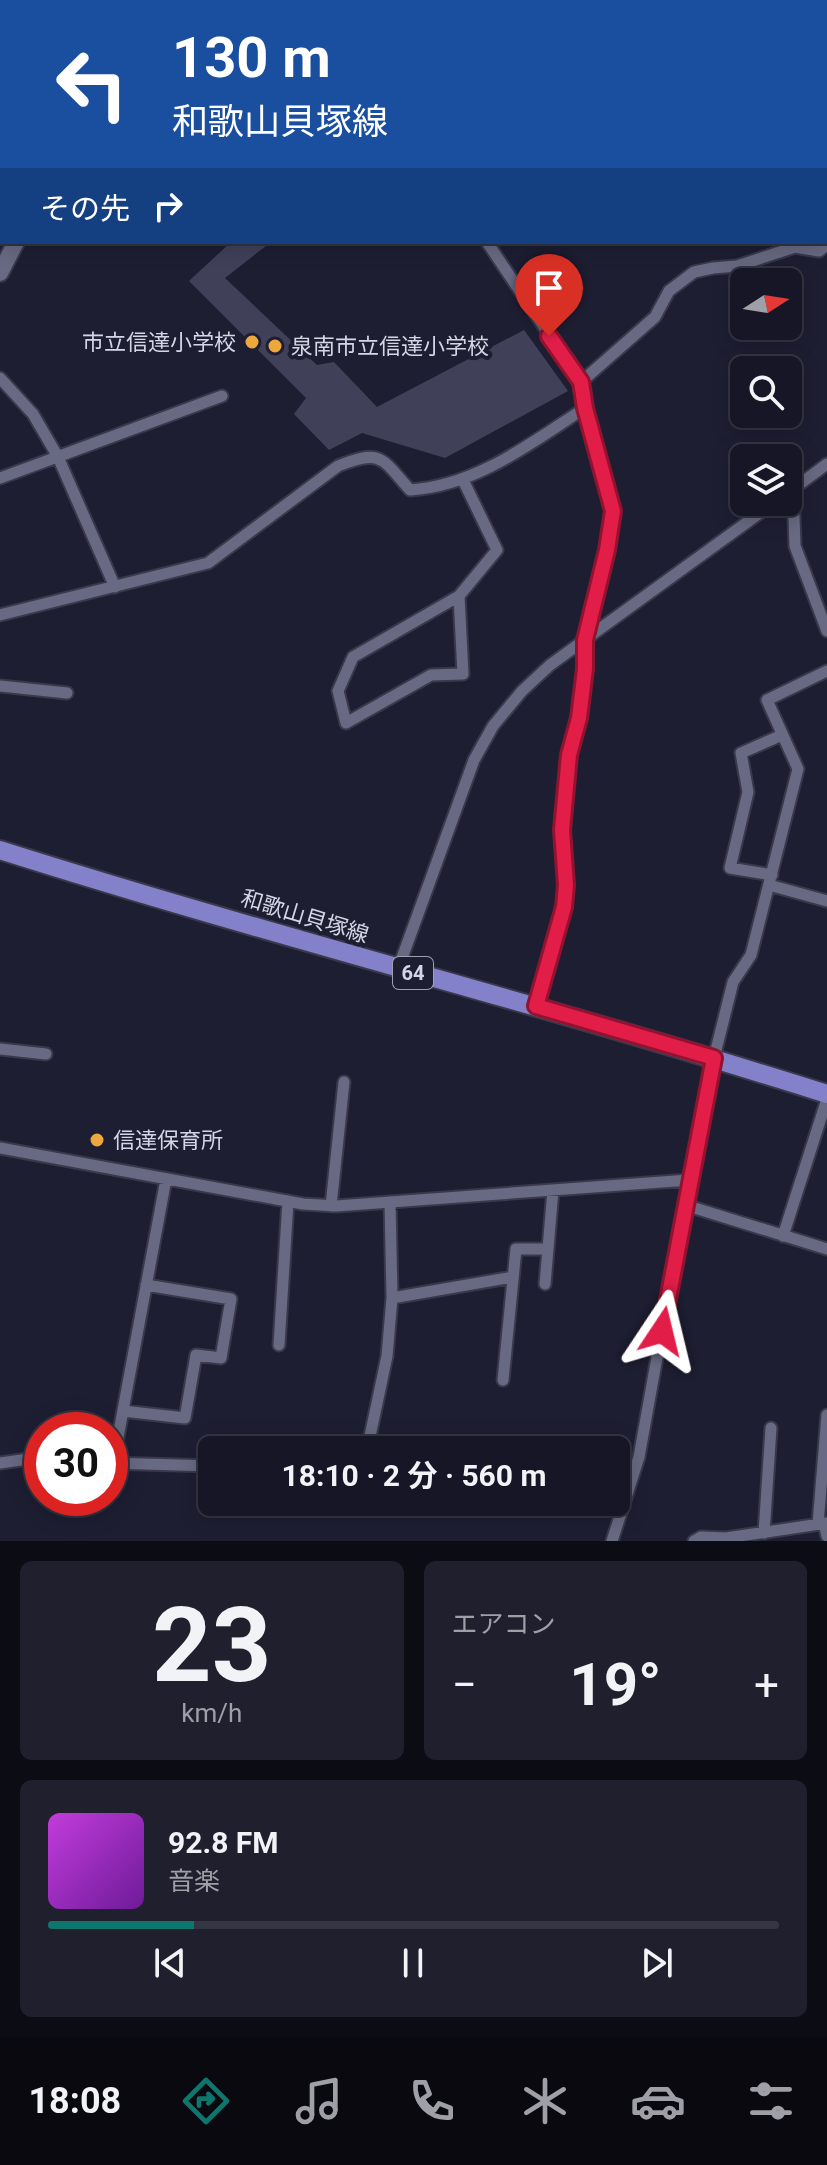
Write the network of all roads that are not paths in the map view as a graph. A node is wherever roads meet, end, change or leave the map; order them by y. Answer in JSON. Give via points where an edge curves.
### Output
{"nodes":[{"id":1,"x":8,"y":244,"type":"edge"},
{"id":2,"x":488,"y":244,"type":"edge"},
{"id":3,"x":825,"y":244,"type":"edge"},
{"id":4,"x":0,"y":273,"type":"edge"},
{"id":5,"x":0,"y":378,"type":"edge"},
{"id":6,"x":581,"y":382,"type":"junction"},
{"id":7,"x":222,"y":396,"type":"dead end"},
{"id":8,"x":585,"y":408,"type":"junction"},
{"id":9,"x":58,"y":457,"type":"junction"},
{"id":10,"x":827,"y":464,"type":"edge"},
{"id":11,"x":0,"y":478,"type":"edge"},
{"id":12,"x":463,"y":480,"type":"junction"},
{"id":13,"x":802,"y":482,"type":"edge"},
{"id":14,"x":756,"y":516,"type":"edge"},
{"id":15,"x":792,"y":516,"type":"edge"},
{"id":16,"x":115,"y":587,"type":"junction"},
{"id":17,"x":459,"y":596,"type":"junction"},
{"id":18,"x":0,"y":615,"type":"edge"},
{"id":19,"x":827,"y":631,"type":"edge"},
{"id":20,"x":585,"y":640,"type":"junction"},
{"id":21,"x":827,"y":671,"type":"edge"},
{"id":22,"x":0,"y":686,"type":"edge"},
{"id":23,"x":67,"y":693,"type":"dead end"},
{"id":24,"x":782,"y":735,"type":"junction"},
{"id":25,"x":0,"y":850,"type":"edge"},
{"id":26,"x":770,"y":880,"type":"junction"},
{"id":27,"x":827,"y":901,"type":"edge"},
{"id":28,"x":398,"y":969,"type":"junction"},
{"id":29,"x":536,"y":1006,"type":"junction"},
{"id":30,"x":0,"y":1049,"type":"edge"},
{"id":31,"x":46,"y":1054,"type":"dead end"},
{"id":32,"x":714,"y":1058,"type":"junction"},
{"id":33,"x":344,"y":1082,"type":"dead end"},
{"id":34,"x":827,"y":1097,"type":"edge"},
{"id":35,"x":0,"y":1148,"type":"edge"},
{"id":36,"x":166,"y":1179,"type":"junction"},
{"id":37,"x":689,"y":1180,"type":"junction"},
{"id":38,"x":553,"y":1190,"type":"junction"},
{"id":39,"x":288,"y":1201,"type":"junction"},
{"id":40,"x":390,"y":1202,"type":"junction"},
{"id":41,"x":685,"y":1205,"type":"junction"},
{"id":42,"x":331,"y":1206,"type":"junction"},
{"id":43,"x":783,"y":1236,"type":"junction"},
{"id":44,"x":548,"y":1249,"type":"junction"},
{"id":45,"x":827,"y":1249,"type":"edge"},
{"id":46,"x":513,"y":1277,"type":"junction"},
{"id":47,"x":545,"y":1284,"type":"dead end"},
{"id":48,"x":146,"y":1285,"type":"junction"},
{"id":49,"x":392,"y":1298,"type":"junction"},
{"id":50,"x":279,"y":1345,"type":"dead end"},
{"id":51,"x":503,"y":1380,"type":"dead end"},
{"id":52,"x":123,"y":1411,"type":"joint"},
{"id":53,"x":827,"y":1415,"type":"edge"},
{"id":54,"x":771,"y":1428,"type":"dead end"},
{"id":55,"x":370,"y":1436,"type":"edge"},
{"id":56,"x":24,"y":1460,"type":"edge"},
{"id":57,"x":0,"y":1463,"type":"edge"},
{"id":58,"x":128,"y":1463,"type":"edge"},
{"id":59,"x":198,"y":1466,"type":"edge"},
{"id":60,"x":823,"y":1524,"type":"edge"},
{"id":61,"x":764,"y":1533,"type":"junction"},
{"id":62,"x":827,"y":1536,"type":"edge"},
{"id":63,"x":612,"y":1541,"type":"edge"},
{"id":64,"x":694,"y":1541,"type":"edge"}],
"edges":[{"from":1,"to":4,"type":"street"},
{"from":2,"to":6,"type":"street"},
{"from":3,"to":6,"type":"street","via":[[819,251],[795,247],[737,266],[694,272],[669,291],[655,317]]},
{"from":5,"to":9,"type":"street","via":[[33,414]]},
{"from":6,"to":8,"type":"street"},
{"from":7,"to":9,"type":"street"},
{"from":8,"to":12,"type":"street"},
{"from":8,"to":20,"type":"street","via":[[613,511]]},
{"from":9,"to":11,"type":"street"},
{"from":9,"to":16,"type":"street"},
{"from":10,"to":13,"type":"street"},
{"from":12,"to":16,"type":"street","via":[[410,490],[383,460],[357,458],[338,466],[208,563]]},
{"from":12,"to":17,"type":"street","via":[[497,550]]},
{"from":14,"to":20,"type":"street"},
{"from":15,"to":19,"type":"street","via":[[795,546]]},
{"from":16,"to":18,"type":"street"},
{"from":17,"to":17,"type":"street","via":[[463,674],[431,675],[346,723],[338,691],[353,657]]},
{"from":20,"to":28,"type":"street","via":[[522,691],[480,748]]},
{"from":20,"to":29,"type":"street","via":[[562,830],[564,907]]},
{"from":21,"to":24,"type":"street","via":[[767,700]]},
{"from":22,"to":23,"type":"street"},
{"from":24,"to":26,"type":"street","via":[[798,769]]},
{"from":24,"to":26,"type":"street","via":[[741,753],[748,792],[730,868]]},
{"from":25,"to":28,"type":"main road","name":"和歌山貝塚線","number":"64"},
{"from":26,"to":27,"type":"street"},
{"from":26,"to":32,"type":"street","via":[[751,955],[733,982]]},
{"from":28,"to":29,"type":"main road","name":"和歌山貝塚線","number":"64"},
{"from":29,"to":32,"type":"main road","name":"和歌山貝塚線","number":"64"},
{"from":30,"to":31,"type":"street"},
{"from":32,"to":34,"type":"main road","name":"和歌山貝塚線","number":"64"},
{"from":32,"to":37,"type":"street"},
{"from":33,"to":42,"type":"street"},
{"from":34,"to":43,"type":"street"},
{"from":35,"to":36,"type":"street"},
{"from":36,"to":39,"type":"street"},
{"from":36,"to":48,"type":"street"},
{"from":37,"to":38,"type":"street"},
{"from":37,"to":41,"type":"street"},
{"from":38,"to":40,"type":"street"},
{"from":38,"to":44,"type":"street"},
{"from":39,"to":42,"type":"street"},
{"from":39,"to":50,"type":"street"},
{"from":40,"to":42,"type":"street"},
{"from":40,"to":49,"type":"street"},
{"from":41,"to":43,"type":"street"},
{"from":41,"to":63,"type":"street","via":[[639,1457]]},
{"from":43,"to":45,"type":"street"},
{"from":44,"to":46,"type":"street","via":[[516,1249]]},
{"from":44,"to":47,"type":"street"},
{"from":46,"to":49,"type":"street"},
{"from":46,"to":51,"type":"street"},
{"from":48,"to":52,"type":"street"},
{"from":48,"to":52,"type":"street","via":[[231,1299],[221,1358],[196,1355],[185,1418]]},
{"from":49,"to":55,"type":"street","via":[[387,1356]]},
{"from":53,"to":60,"type":"street"},
{"from":54,"to":61,"type":"street"},
{"from":56,"to":57,"type":"street"},
{"from":58,"to":59,"type":"street"},
{"from":60,"to":61,"type":"street"},
{"from":60,"to":62,"type":"street"},
{"from":61,"to":64,"type":"street"}]}
